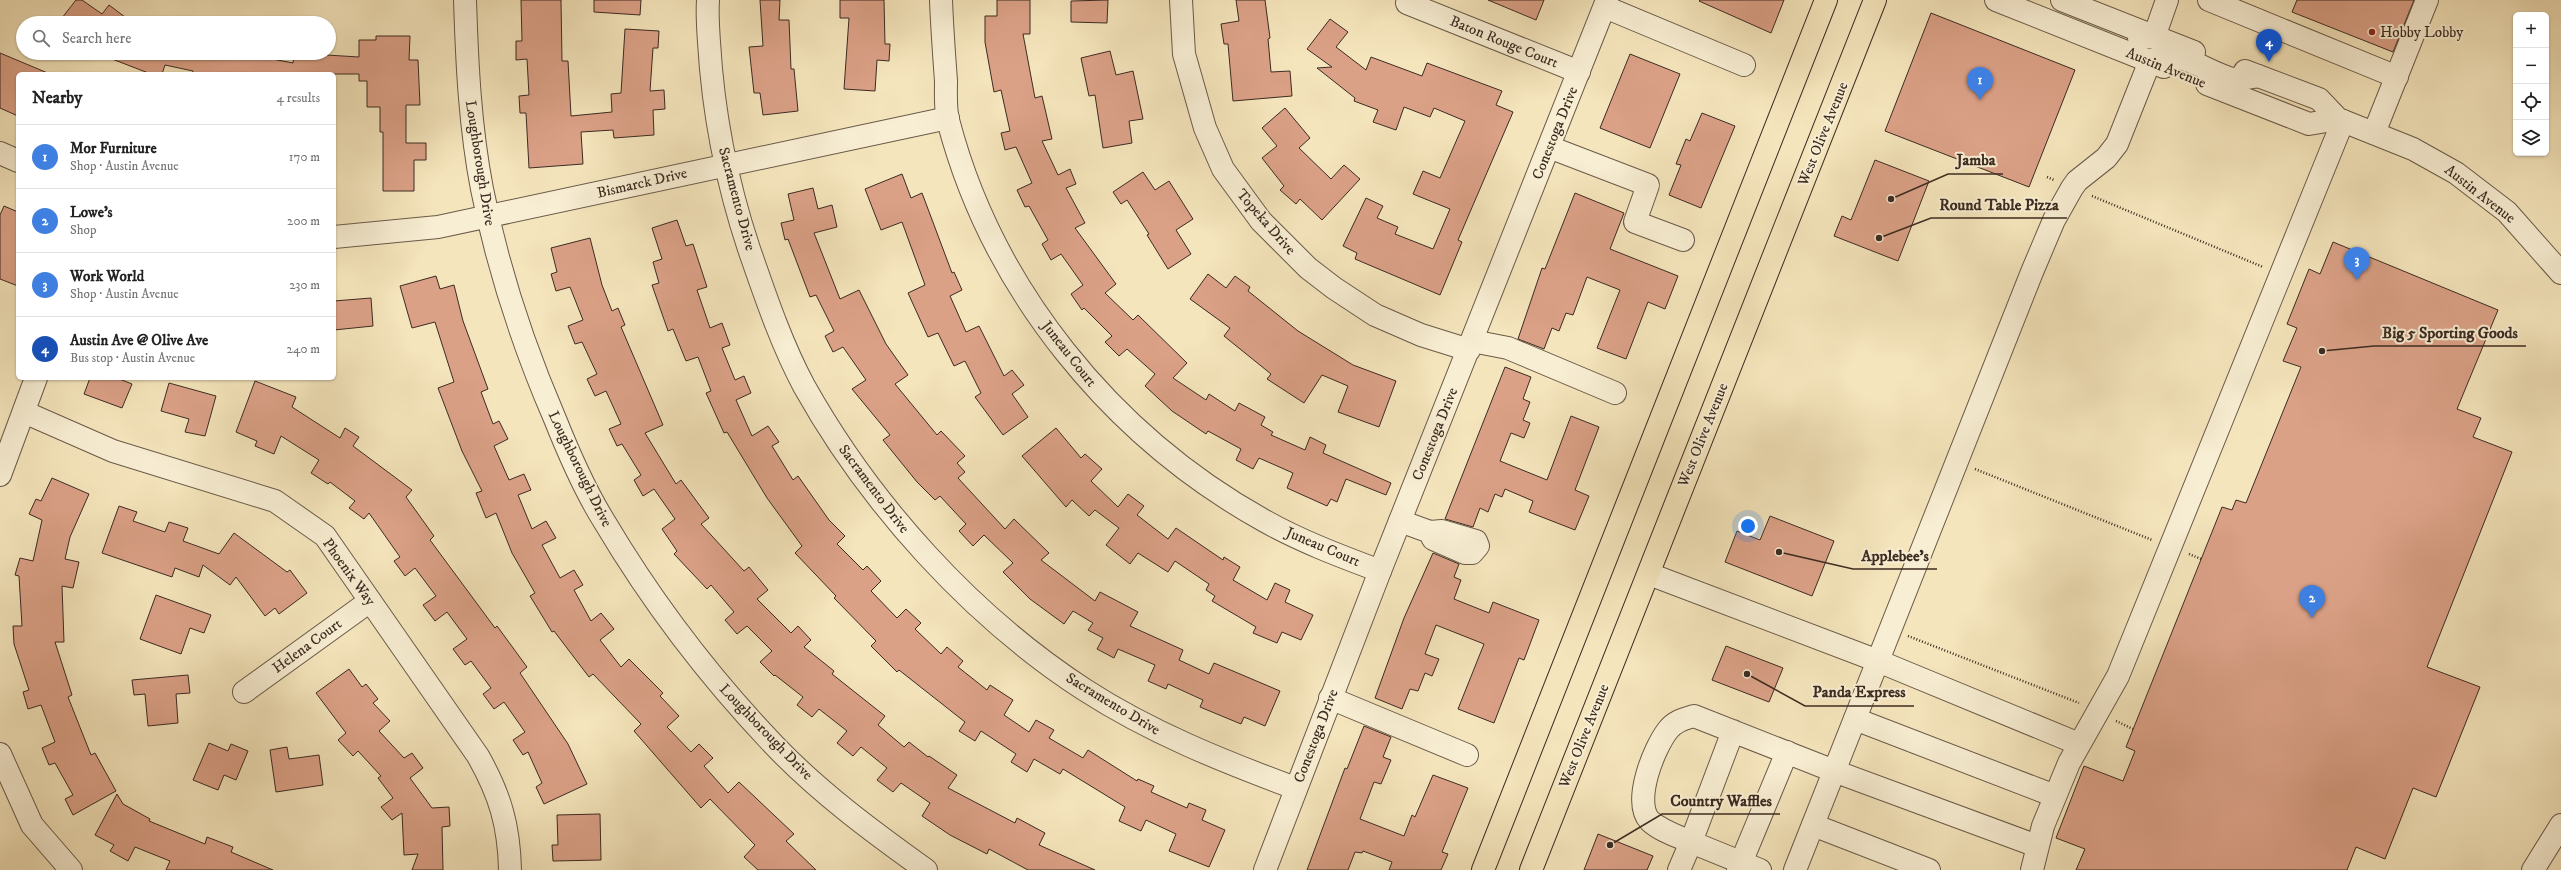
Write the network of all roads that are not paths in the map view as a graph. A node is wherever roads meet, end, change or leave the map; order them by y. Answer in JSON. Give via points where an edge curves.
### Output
{"nodes":[{"id":1,"x":465,"y":0,"type":"edge"},
{"id":2,"x":708,"y":0,"type":"edge"},
{"id":3,"x":941,"y":0,"type":"edge"},
{"id":4,"x":1181,"y":0,"type":"edge"},
{"id":5,"x":1826,"y":0,"type":"edge"},
{"id":6,"x":1875,"y":0,"type":"edge"},
{"id":7,"x":1996,"y":0,"type":"edge"},
{"id":8,"x":2062,"y":0,"type":"edge"},
{"id":9,"x":2167,"y":0,"type":"edge"},
{"id":10,"x":2209,"y":0,"type":"edge"},
{"id":11,"x":2427,"y":0,"type":"edge"},
{"id":12,"x":1407,"y":3,"type":"dead end"},
{"id":13,"x":1606,"y":3,"type":"edge"},
{"id":14,"x":2038,"y":17,"type":"junction"},
{"id":15,"x":2154,"y":37,"type":"junction"},
{"id":16,"x":2150,"y":61,"type":"junction"},
{"id":17,"x":1744,"y":65,"type":"dead end"},
{"id":18,"x":1579,"y":72,"type":"junction"},
{"id":19,"x":2258,"y":76,"type":"junction"},
{"id":20,"x":2397,"y":77,"type":"junction"},
{"id":21,"x":948,"y":118,"type":"junction"},
{"id":22,"x":2341,"y":120,"type":"junction"},
{"id":23,"x":2374,"y":133,"type":"junction"},
{"id":24,"x":1549,"y":147,"type":"junction"},
{"id":25,"x":0,"y":153,"type":"edge"},
{"id":26,"x":16,"y":160,"type":"edge"},
{"id":27,"x":726,"y":164,"type":"junction"},
{"id":28,"x":488,"y":217,"type":"junction"},
{"id":29,"x":336,"y":237,"type":"edge"},
{"id":30,"x":1683,"y":240,"type":"dead end"},
{"id":31,"x":2561,"y":273,"type":"edge"},
{"id":32,"x":1470,"y":346,"type":"junction"},
{"id":33,"x":35,"y":380,"type":"edge"},
{"id":34,"x":1615,"y":393,"type":"dead end"},
{"id":35,"x":24,"y":412,"type":"junction"},
{"id":36,"x":0,"y":475,"type":"edge"},
{"id":37,"x":1400,"y":521,"type":"junction"},
{"id":38,"x":1430,"y":532,"type":"dead end"},
{"id":39,"x":1380,"y":571,"type":"junction"},
{"id":40,"x":1649,"y":574,"type":"junction"},
{"id":41,"x":370,"y":601,"type":"junction"},
{"id":42,"x":1878,"y":662,"type":"junction"},
{"id":43,"x":244,"y":692,"type":"dead end"},
{"id":44,"x":1330,"y":698,"type":"junction"},
{"id":45,"x":1855,"y":719,"type":"junction"},
{"id":46,"x":1733,"y":731,"type":"junction"},
{"id":47,"x":2079,"y":744,"type":"junction"},
{"id":48,"x":1786,"y":752,"type":"junction"},
{"id":49,"x":0,"y":754,"type":"edge"},
{"id":50,"x":1467,"y":755,"type":"dead end"},
{"id":51,"x":1834,"y":771,"type":"junction"},
{"id":52,"x":1295,"y":788,"type":"junction"},
{"id":53,"x":2056,"y":796,"type":"junction"},
{"id":54,"x":1813,"y":825,"type":"junction"},
{"id":55,"x":2561,"y":825,"type":"edge"},
{"id":56,"x":1690,"y":842,"type":"junction"},
{"id":57,"x":2037,"y":846,"type":"junction"},
{"id":58,"x":1747,"y":867,"type":"edge"},
{"id":59,"x":71,"y":870,"type":"edge"},
{"id":60,"x":510,"y":870,"type":"edge"},
{"id":61,"x":926,"y":870,"type":"edge"},
{"id":62,"x":1265,"y":870,"type":"edge"},
{"id":63,"x":1483,"y":870,"type":"edge"},
{"id":64,"x":1531,"y":870,"type":"edge"},
{"id":65,"x":1679,"y":870,"type":"edge"},
{"id":66,"x":1795,"y":870,"type":"edge"},
{"id":67,"x":1929,"y":870,"type":"edge"},
{"id":68,"x":2032,"y":870,"type":"edge"},
{"id":69,"x":2533,"y":870,"type":"edge"}],
"edges":[{"from":1,"to":28,"type":"street","name":"Loughborough Drive","via":[[470,105]]},
{"from":2,"to":27,"type":"street","name":"Sacramento Drive","via":[[711,73]]},
{"from":3,"to":21,"type":"street","name":"Juneau Court"},
{"from":4,"to":32,"type":"street","name":"Topeka Drive","via":[[1184,54],[1205,128],[1223,168],[1261,221],[1308,268],[1376,315],[1421,335]]},
{"from":5,"to":63,"type":"main road"},
{"from":6,"to":40,"type":"main road","name":"West Olive Avenue"},
{"from":7,"to":14,"type":"street","name":"Austin Avenue"},
{"from":8,"to":15,"type":"street","name":"Austin Avenue"},
{"from":9,"to":15,"type":"street"},
{"from":10,"to":20,"type":"street"},
{"from":11,"to":20,"type":"street"},
{"from":12,"to":18,"type":"street","name":"Baton Rouge Court"},
{"from":13,"to":17,"type":"street"},
{"from":13,"to":18,"type":"street","name":"Conestoga Drive"},
{"from":14,"to":15,"type":"street","via":[[2064,13],[2126,37]]},
{"from":14,"to":16,"type":"street","name":"Austin Avenue"},
{"from":15,"to":19,"type":"street","name":"Austin Avenue"},
{"from":16,"to":19,"type":"street","via":[[2158,57],[2171,56],[2234,79]]},
{"from":16,"to":22,"type":"street","name":"Austin Avenue","via":[[2309,124]]},
{"from":16,"to":42,"type":"street","via":[[2117,144],[2106,158],[2077,181],[2043,244]]},
{"from":18,"to":24,"type":"street","name":"Conestoga Drive"},
{"from":19,"to":22,"type":"street","name":"Austin Avenue","via":[[2319,99]]},
{"from":20,"to":23,"type":"street"},
{"from":21,"to":27,"type":"street","name":"Bismarck Drive"},
{"from":21,"to":39,"type":"street","name":"Juneau Court","via":[[967,178],[992,236],[1012,273],[1058,344],[1099,392],[1160,450],[1228,500],[1320,548]]},
{"from":22,"to":23,"type":"street","name":"Austin Avenue"},
{"from":22,"to":47,"type":"street","via":[[2118,676]]},
{"from":23,"to":31,"type":"street","name":"Austin Avenue","via":[[2413,149],[2456,173],[2507,212]]},
{"from":24,"to":30,"type":"street","via":[[1648,185],[1635,222]]},
{"from":24,"to":32,"type":"street","name":"Conestoga Drive"},
{"from":25,"to":26,"type":"street"},
{"from":27,"to":28,"type":"street","name":"Bismarck Drive"},
{"from":27,"to":52,"type":"street","name":"Sacramento Drive","via":[[742,226],[770,309],[804,384],[847,455],[902,528],[965,593],[1031,652],[1086,690],[1157,731],[1212,757]]},
{"from":28,"to":29,"type":"street","name":"Bismarck Drive","via":[[438,227]]},
{"from":28,"to":61,"type":"street","name":"Loughborough Drive","via":[[501,271],[538,379],[572,460],[603,520],[641,578],[684,640],[724,690],[776,747],[824,792]]},
{"from":32,"to":34,"type":"street","name":"Topeka Drive","via":[[1508,348]]},
{"from":32,"to":37,"type":"street","name":"Conestoga Drive"},
{"from":33,"to":35,"type":"street"},
{"from":35,"to":36,"type":"street"},
{"from":35,"to":41,"type":"street","name":"Phoenix Way","via":[[113,451],[275,501],[325,536]]},
{"from":37,"to":38,"type":"street"},
{"from":37,"to":39,"type":"street","name":"Conestoga Drive"},
{"from":39,"to":44,"type":"street","name":"Conestoga Drive"},
{"from":40,"to":42,"type":"street"},
{"from":40,"to":64,"type":"main road","name":"West Olive Avenue"},
{"from":41,"to":43,"type":"street","name":"Helena Court"},
{"from":41,"to":60,"type":"street","name":"Phoenix Way","via":[[478,756],[495,786],[509,839]]},
{"from":42,"to":45,"type":"street"},
{"from":42,"to":47,"type":"street"},
{"from":44,"to":50,"type":"street"},
{"from":44,"to":52,"type":"street","name":"Conestoga Drive"},
{"from":45,"to":51,"type":"street"},
{"from":45,"to":53,"type":"street"},
{"from":46,"to":48,"type":"street"},
{"from":46,"to":56,"type":"street"},
{"from":46,"to":56,"type":"street","via":[[1694,716],[1677,721],[1667,730],[1651,765],[1644,787],[1642,806],[1650,820],[1667,832]]},
{"from":47,"to":53,"type":"street"},
{"from":48,"to":51,"type":"street"},
{"from":48,"to":58,"type":"street"},
{"from":49,"to":59,"type":"street","via":[[32,825]]},
{"from":51,"to":54,"type":"street"},
{"from":51,"to":57,"type":"street"},
{"from":52,"to":62,"type":"street","name":"Conestoga Drive"},
{"from":53,"to":57,"type":"street"},
{"from":54,"to":66,"type":"street"},
{"from":54,"to":67,"type":"street"},
{"from":55,"to":69,"type":"street"},
{"from":56,"to":58,"type":"street"},
{"from":56,"to":65,"type":"street"},
{"from":57,"to":68,"type":"street"}]}
